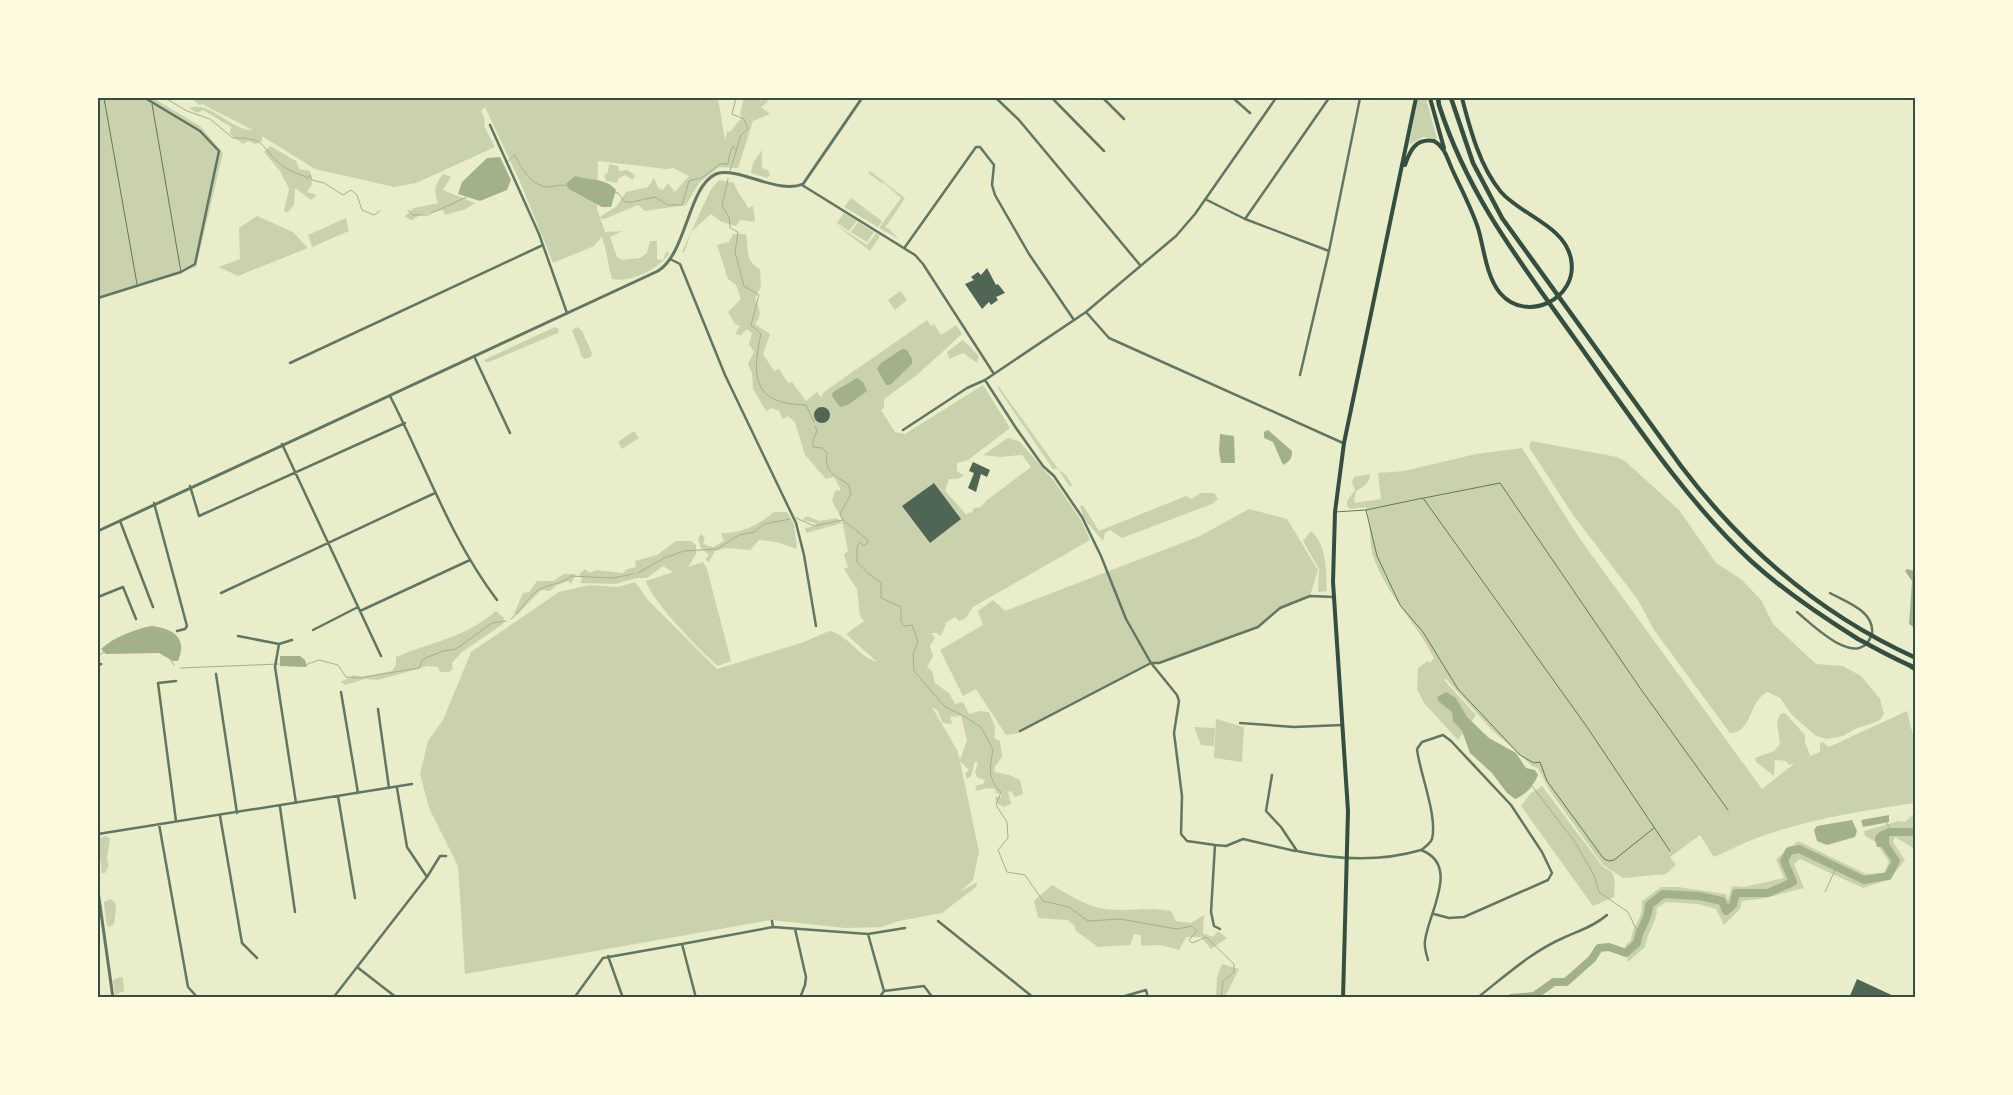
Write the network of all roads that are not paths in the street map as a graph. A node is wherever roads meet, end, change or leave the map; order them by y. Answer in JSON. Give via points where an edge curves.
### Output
{"nodes":[{"id":1,"x":104,"y":98,"type":"edge"},
{"id":2,"x":146,"y":98,"type":"edge"},
{"id":3,"x":862,"y":98,"type":"edge"},
{"id":4,"x":996,"y":98,"type":"edge"},
{"id":5,"x":1052,"y":98,"type":"edge"},
{"id":6,"x":1103,"y":98,"type":"edge"},
{"id":7,"x":1233,"y":98,"type":"edge"},
{"id":8,"x":1276,"y":98,"type":"edge"},
{"id":9,"x":1329,"y":98,"type":"edge"},
{"id":10,"x":1360,"y":98,"type":"edge"},
{"id":11,"x":1416,"y":98,"type":"edge"},
{"id":12,"x":1430,"y":98,"type":"edge"},
{"id":13,"x":1437,"y":98,"type":"edge"},
{"id":14,"x":1452,"y":98,"type":"edge"},
{"id":15,"x":1462,"y":98,"type":"edge"},
{"id":16,"x":151,"y":101,"type":"junction"},
{"id":17,"x":1250,"y":114,"type":"dead end"},
{"id":18,"x":1124,"y":119,"type":"dead end"},
{"id":19,"x":490,"y":125,"type":"dead end"},
{"id":20,"x":1104,"y":151,"type":"dead end"},
{"id":21,"x":1445,"y":152,"type":"junction"},
{"id":22,"x":1400,"y":181,"type":"junction"},
{"id":23,"x":802,"y":185,"type":"junction"},
{"id":24,"x":1205,"y":199,"type":"junction"},
{"id":25,"x":1245,"y":219,"type":"junction"},
{"id":26,"x":543,"y":245,"type":"junction"},
{"id":27,"x":905,"y":248,"type":"junction"},
{"id":28,"x":1329,"y":251,"type":"junction"},
{"id":29,"x":670,"y":259,"type":"junction"},
{"id":30,"x":1141,"y":265,"type":"junction"},
{"id":31,"x":181,"y":272,"type":"junction"},
{"id":32,"x":138,"y":285,"type":"junction"},
{"id":33,"x":98,"y":298,"type":"edge"},
{"id":34,"x":1086,"y":312,"type":"junction"},
{"id":35,"x":567,"y":313,"type":"junction"},
{"id":36,"x":1074,"y":320,"type":"junction"},
{"id":37,"x":474,"y":356,"type":"junction"},
{"id":38,"x":290,"y":363,"type":"dead end"},
{"id":39,"x":994,"y":374,"type":"junction"},
{"id":40,"x":1300,"y":375,"type":"dead end"},
{"id":41,"x":985,"y":380,"type":"junction"},
{"id":42,"x":390,"y":394,"type":"junction"},
{"id":43,"x":405,"y":423,"type":"junction"},
{"id":44,"x":903,"y":430,"type":"dead end"},
{"id":45,"x":510,"y":433,"type":"dead end"},
{"id":46,"x":282,"y":444,"type":"junction"},
{"id":47,"x":1344,"y":444,"type":"junction"},
{"id":48,"x":296,"y":471,"type":"junction"},
{"id":49,"x":190,"y":486,"type":"junction"},
{"id":50,"x":435,"y":493,"type":"junction"},
{"id":51,"x":1423,"y":498,"type":"junction"},
{"id":52,"x":154,"y":503,"type":"junction"},
{"id":53,"x":1366,"y":510,"type":"junction"},
{"id":54,"x":1335,"y":512,"type":"junction"},
{"id":55,"x":119,"y":520,"type":"junction"},
{"id":56,"x":98,"y":530,"type":"edge"},
{"id":57,"x":329,"y":541,"type":"junction"},
{"id":58,"x":470,"y":560,"type":"junction"},
{"id":59,"x":221,"y":593,"type":"dead end"},
{"id":60,"x":1830,"y":593,"type":"dead end"},
{"id":61,"x":98,"y":597,"type":"edge"},
{"id":62,"x":1334,"y":598,"type":"junction"},
{"id":63,"x":496,"y":600,"type":"dead end"},
{"id":64,"x":153,"y":607,"type":"dead end"},
{"id":65,"x":358,"y":607,"type":"junction"},
{"id":66,"x":360,"y":611,"type":"junction"},
{"id":67,"x":1797,"y":612,"type":"dead end"},
{"id":68,"x":136,"y":619,"type":"dead end"},
{"id":69,"x":816,"y":626,"type":"dead end"},
{"id":70,"x":313,"y":630,"type":"dead end"},
{"id":71,"x":177,"y":632,"type":"dead end"},
{"id":72,"x":238,"y":636,"type":"dead end"},
{"id":73,"x":292,"y":640,"type":"dead end"},
{"id":74,"x":279,"y":644,"type":"junction"},
{"id":75,"x":381,"y":656,"type":"dead end"},
{"id":76,"x":1916,"y":658,"type":"edge"},
{"id":77,"x":1151,"y":663,"type":"junction"},
{"id":78,"x":1916,"y":670,"type":"edge"},
{"id":79,"x":216,"y":674,"type":"dead end"},
{"id":80,"x":176,"y":681,"type":"dead end"},
{"id":81,"x":341,"y":692,"type":"dead end"},
{"id":82,"x":378,"y":709,"type":"dead end"},
{"id":83,"x":1240,"y":723,"type":"dead end"},
{"id":84,"x":1343,"y":725,"type":"junction"},
{"id":85,"x":1020,"y":731,"type":"dead end"},
{"id":86,"x":1272,"y":775,"type":"dead end"},
{"id":87,"x":412,"y":784,"type":"dead end"},
{"id":88,"x":397,"y":787,"type":"junction"},
{"id":89,"x":389,"y":788,"type":"junction"},
{"id":90,"x":358,"y":793,"type":"junction"},
{"id":91,"x":338,"y":796,"type":"junction"},
{"id":92,"x":296,"y":803,"type":"junction"},
{"id":93,"x":280,"y":806,"type":"junction"},
{"id":94,"x":1728,"y":810,"type":"dead end"},
{"id":95,"x":237,"y":813,"type":"junction"},
{"id":96,"x":220,"y":816,"type":"junction"},
{"id":97,"x":176,"y":821,"type":"junction"},
{"id":98,"x":159,"y":824,"type":"junction"},
{"id":99,"x":1655,"y":827,"type":"junction"},
{"id":100,"x":98,"y":834,"type":"edge"},
{"id":101,"x":1215,"y":845,"type":"junction"},
{"id":102,"x":1421,"y":850,"type":"junction"},
{"id":103,"x":1297,"y":851,"type":"junction"},
{"id":104,"x":1670,"y":851,"type":"dead end"},
{"id":105,"x":446,"y":856,"type":"dead end"},
{"id":106,"x":1347,"y":858,"type":"junction"},
{"id":107,"x":428,"y":876,"type":"junction"},
{"id":108,"x":98,"y":892,"type":"edge"},
{"id":109,"x":355,"y":898,"type":"dead end"},
{"id":110,"x":295,"y":912,"type":"dead end"},
{"id":111,"x":1434,"y":914,"type":"junction"},
{"id":112,"x":1607,"y":915,"type":"dead end"},
{"id":113,"x":938,"y":920,"type":"dead end"},
{"id":114,"x":772,"y":921,"type":"dead end"},
{"id":115,"x":772,"y":927,"type":"junction"},
{"id":116,"x":905,"y":928,"type":"dead end"},
{"id":117,"x":795,"y":929,"type":"junction"},
{"id":118,"x":1220,"y":929,"type":"dead end"},
{"id":119,"x":868,"y":934,"type":"junction"},
{"id":120,"x":682,"y":944,"type":"junction"},
{"id":121,"x":608,"y":956,"type":"junction"},
{"id":122,"x":257,"y":958,"type":"dead end"},
{"id":123,"x":1428,"y":960,"type":"dead end"},
{"id":124,"x":357,"y":967,"type":"junction"},
{"id":125,"x":884,"y":991,"type":"junction"},
{"id":126,"x":113,"y":998,"type":"edge"},
{"id":127,"x":198,"y":998,"type":"edge"},
{"id":128,"x":333,"y":998,"type":"edge"},
{"id":129,"x":397,"y":998,"type":"edge"},
{"id":130,"x":574,"y":998,"type":"edge"},
{"id":131,"x":623,"y":998,"type":"edge"},
{"id":132,"x":696,"y":998,"type":"edge"},
{"id":133,"x":800,"y":998,"type":"edge"},
{"id":134,"x":880,"y":998,"type":"edge"},
{"id":135,"x":932,"y":998,"type":"edge"},
{"id":136,"x":1034,"y":998,"type":"edge"},
{"id":137,"x":1118,"y":998,"type":"edge"},
{"id":138,"x":1148,"y":998,"type":"edge"},
{"id":139,"x":1343,"y":998,"type":"edge"},
{"id":140,"x":1477,"y":998,"type":"edge"}],
"edges":[{"from":1,"to":32,"type":"lane"},
{"from":2,"to":16,"type":"street"},
{"from":3,"to":23,"type":"street"},
{"from":4,"to":30,"type":"street","via":[[1025,127]]},
{"from":5,"to":20,"type":"street"},
{"from":6,"to":18,"type":"street"},
{"from":7,"to":17,"type":"street"},
{"from":8,"to":24,"type":"street"},
{"from":9,"to":25,"type":"street"},
{"from":10,"to":28,"type":"street"},
{"from":11,"to":22,"type":"main road"},
{"from":12,"to":21,"type":"main road"},
{"from":13,"to":78,"type":"main road","via":[[1458,160],[1504,239],[1697,504],[1746,557],[1791,594],[1838,627]]},
{"from":14,"to":76,"type":"main road","via":[[1477,172],[1502,218],[1707,499],[1751,547],[1801,589],[1850,622]]},
{"from":15,"to":21,"type":"main road","via":[[1469,124],[1497,186],[1511,202],[1557,235],[1567,248],[1572,262],[1570,278],[1555,299],[1531,307],[1517,304],[1503,296],[1494,284],[1478,228]]},
{"from":16,"to":31,"type":"lane"},
{"from":16,"to":31,"type":"street","via":[[200,131],[219,152],[195,264]]},
{"from":19,"to":26,"type":"street"},
{"from":21,"to":22,"type":"main road","via":[[1434,141],[1418,143],[1409,153]]},
{"from":22,"to":47,"type":"main road"},
{"from":23,"to":27,"type":"street"},
{"from":23,"to":29,"type":"street","via":[[786,186],[718,174],[702,186]]},
{"from":24,"to":25,"type":"street"},
{"from":24,"to":30,"type":"street","via":[[1176,236]]},
{"from":25,"to":28,"type":"street"},
{"from":26,"to":35,"type":"street"},
{"from":26,"to":38,"type":"street"},
{"from":27,"to":36,"type":"street","via":[[976,147],[980,147],[994,165],[992,185],[995,196]]},
{"from":27,"to":39,"type":"street","via":[[923,264]]},
{"from":28,"to":40,"type":"street"},
{"from":29,"to":35,"type":"street","via":[[658,271]]},
{"from":29,"to":69,"type":"street","via":[[680,264],[725,375],[796,523]]},
{"from":30,"to":34,"type":"street"},
{"from":31,"to":32,"type":"street"},
{"from":32,"to":33,"type":"street"},
{"from":34,"to":36,"type":"street"},
{"from":34,"to":47,"type":"street","via":[[1109,338]]},
{"from":35,"to":37,"type":"street"},
{"from":36,"to":39,"type":"street"},
{"from":37,"to":42,"type":"street"},
{"from":37,"to":45,"type":"street"},
{"from":39,"to":41,"type":"street"},
{"from":41,"to":44,"type":"street","via":[[967,388]]},
{"from":41,"to":77,"type":"street","via":[[1082,517],[1126,619]]},
{"from":42,"to":43,"type":"street"},
{"from":42,"to":46,"type":"street"},
{"from":43,"to":48,"type":"street"},
{"from":43,"to":50,"type":"street"},
{"from":46,"to":48,"type":"street"},
{"from":46,"to":49,"type":"street"},
{"from":47,"to":54,"type":"main road"},
{"from":48,"to":49,"type":"street","via":[[199,516]]},
{"from":48,"to":57,"type":"street"},
{"from":49,"to":52,"type":"street"},
{"from":50,"to":57,"type":"street"},
{"from":50,"to":58,"type":"street"},
{"from":51,"to":53,"type":"lane"},
{"from":51,"to":94,"type":"lane","via":[[1500,484],[1634,680]]},
{"from":51,"to":99,"type":"lane"},
{"from":52,"to":55,"type":"street"},
{"from":52,"to":71,"type":"street","via":[[187,626]]},
{"from":53,"to":54,"type":"lane"},
{"from":53,"to":99,"type":"lane","via":[[1377,556],[1393,591],[1400,605],[1423,632],[1449,677],[1520,755],[1534,763],[1540,762],[1547,781],[1574,822],[1604,859],[1614,860]]},
{"from":54,"to":62,"type":"main road"},
{"from":55,"to":56,"type":"street"},
{"from":55,"to":64,"type":"street"},
{"from":57,"to":59,"type":"street"},
{"from":57,"to":65,"type":"street"},
{"from":58,"to":63,"type":"street"},
{"from":58,"to":66,"type":"street"},
{"from":60,"to":67,"type":"street","via":[[1868,616],[1873,627],[1870,640],[1861,647],[1843,647]]},
{"from":61,"to":68,"type":"street","via":[[123,587]]},
{"from":62,"to":77,"type":"street","via":[[1310,596],[1280,608],[1258,626],[1231,638]]},
{"from":62,"to":84,"type":"main road"},
{"from":65,"to":66,"type":"street"},
{"from":65,"to":70,"type":"street"},
{"from":66,"to":75,"type":"street"},
{"from":72,"to":74,"type":"street"},
{"from":73,"to":74,"type":"street"},
{"from":74,"to":92,"type":"street","via":[[275,666]]},
{"from":77,"to":85,"type":"street"},
{"from":77,"to":101,"type":"street","via":[[1179,702],[1174,733],[1182,796],[1181,834],[1187,840]]},
{"from":79,"to":95,"type":"street"},
{"from":80,"to":97,"type":"street","via":[[158,683]]},
{"from":81,"to":90,"type":"street"},
{"from":82,"to":89,"type":"street"},
{"from":83,"to":84,"type":"street","via":[[1294,727]]},
{"from":84,"to":106,"type":"main road","via":[[1348,795]]},
{"from":86,"to":103,"type":"street","via":[[1266,811]]},
{"from":87,"to":88,"type":"street"},
{"from":88,"to":89,"type":"street"},
{"from":88,"to":107,"type":"street","via":[[407,847]]},
{"from":89,"to":90,"type":"street"},
{"from":90,"to":91,"type":"street"},
{"from":91,"to":92,"type":"street"},
{"from":91,"to":109,"type":"street"},
{"from":92,"to":93,"type":"street"},
{"from":93,"to":95,"type":"street"},
{"from":93,"to":110,"type":"street"},
{"from":95,"to":96,"type":"street"},
{"from":96,"to":97,"type":"street"},
{"from":96,"to":122,"type":"street","via":[[242,943]]},
{"from":97,"to":98,"type":"street"},
{"from":98,"to":100,"type":"street"},
{"from":98,"to":127,"type":"street","via":[[188,987]]},
{"from":99,"to":104,"type":"lane"},
{"from":101,"to":103,"type":"street","via":[[1226,846],[1243,839]]},
{"from":101,"to":118,"type":"street","via":[[1211,912],[1214,926]]},
{"from":102,"to":106,"type":"street","via":[[1392,857]]},
{"from":102,"to":111,"type":"street","via":[[1434,858],[1441,873]]},
{"from":102,"to":111,"type":"street","via":[[1431,841],[1432,834],[1430,806],[1417,748],[1420,743],[1441,735],[1451,741],[1511,804],[1552,873],[1548,880],[1464,917]]},
{"from":103,"to":106,"type":"street"},
{"from":105,"to":107,"type":"street","via":[[440,856]]},
{"from":106,"to":139,"type":"main road"},
{"from":107,"to":124,"type":"street"},
{"from":108,"to":126,"type":"street"},
{"from":111,"to":123,"type":"street","via":[[1425,938]]},
{"from":112,"to":140,"type":"street","via":[[1517,966]]},
{"from":113,"to":136,"type":"street"},
{"from":114,"to":115,"type":"street"},
{"from":115,"to":117,"type":"street"},
{"from":115,"to":120,"type":"street"},
{"from":116,"to":119,"type":"street"},
{"from":117,"to":119,"type":"street"},
{"from":117,"to":133,"type":"street","via":[[806,981]]},
{"from":119,"to":125,"type":"street"},
{"from":120,"to":121,"type":"street"},
{"from":120,"to":132,"type":"street"},
{"from":121,"to":130,"type":"street","via":[[598,962]]},
{"from":121,"to":131,"type":"street"},
{"from":124,"to":128,"type":"street"},
{"from":124,"to":129,"type":"street"},
{"from":125,"to":134,"type":"street"},
{"from":125,"to":135,"type":"street","via":[[924,986]]},
{"from":137,"to":138,"type":"street","via":[[1146,990]]}]}
